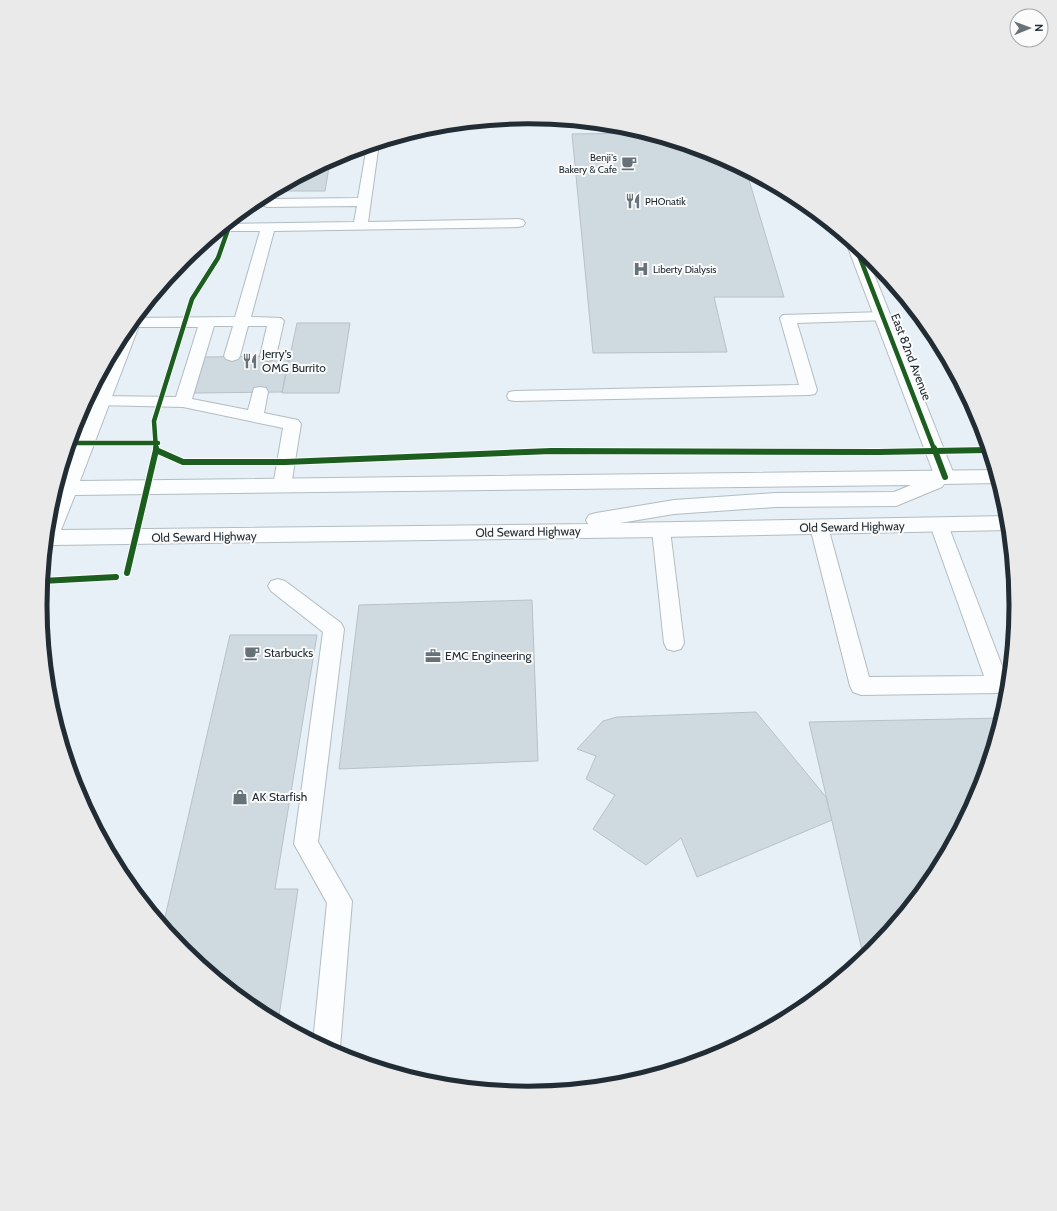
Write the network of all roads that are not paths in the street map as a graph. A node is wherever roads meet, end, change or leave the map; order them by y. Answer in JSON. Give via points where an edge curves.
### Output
{"nodes":[{"id":1,"x":373,"y":150,"type":"edge"},
{"id":2,"x":266,"y":202,"type":"edge"},
{"id":3,"x":365,"y":202,"type":"junction"},
{"id":4,"x":518,"y":223,"type":"dead end"},
{"id":5,"x":360,"y":226,"type":"junction"},
{"id":6,"x":268,"y":227,"type":"junction"},
{"id":7,"x":230,"y":228,"type":"edge"},
{"id":8,"x":859,"y":256,"type":"edge"},
{"id":9,"x":883,"y":317,"type":"junction"},
{"id":10,"x":242,"y":322,"type":"junction"},
{"id":11,"x":139,"y":323,"type":"edge"},
{"id":12,"x":208,"y":323,"type":"junction"},
{"id":13,"x":120,"y":351,"type":"edge"},
{"id":14,"x":232,"y":356,"type":"dead end"},
{"id":15,"x":268,"y":356,"type":"dead end"},
{"id":16,"x":260,"y":392,"type":"dead end"},
{"id":17,"x":223,"y":393,"type":"dead end"},
{"id":18,"x":515,"y":396,"type":"dead end"},
{"id":19,"x":101,"y":401,"type":"junction"},
{"id":20,"x":183,"y":402,"type":"junction"},
{"id":21,"x":220,"y":410,"type":"junction"},
{"id":22,"x":255,"y":417,"type":"junction"},
{"id":23,"x":993,"y":477,"type":"edge"},
{"id":24,"x":945,"y":478,"type":"junction"},
{"id":25,"x":282,"y":486,"type":"junction"},
{"id":26,"x":62,"y":488,"type":"edge"},
{"id":27,"x":1003,"y":523,"type":"edge"},
{"id":28,"x":939,"y":525,"type":"junction"},
{"id":29,"x":819,"y":527,"type":"junction"},
{"id":30,"x":661,"y":530,"type":"junction"},
{"id":31,"x":522,"y":532,"type":"junction"},
{"id":32,"x":52,"y":539,"type":"edge"},
{"id":33,"x":278,"y":586,"type":"dead end"},
{"id":34,"x":674,"y":643,"type":"dead end"},
{"id":35,"x":327,"y":1042,"type":"edge"}],
"edges":[{"from":1,"to":3,"type":"lane"},
{"from":2,"to":3,"type":"lane"},
{"from":3,"to":5,"type":"lane"},
{"from":4,"to":5,"type":"lane"},
{"from":5,"to":6,"type":"lane"},
{"from":6,"to":7,"type":"lane"},
{"from":6,"to":10,"type":"lane"},
{"from":8,"to":9,"type":"main road","name":"East 82nd Avenue"},
{"from":9,"to":18,"type":"lane","via":[[788,318],[809,390]]},
{"from":9,"to":24,"type":"main road","name":"East 82nd Avenue"},
{"from":10,"to":12,"type":"lane"},
{"from":10,"to":14,"type":"lane"},
{"from":10,"to":15,"type":"lane","via":[[276,322]]},
{"from":11,"to":12,"type":"lane"},
{"from":12,"to":20,"type":"lane"},
{"from":13,"to":19,"type":"main road"},
{"from":16,"to":22,"type":"lane"},
{"from":17,"to":21,"type":"lane"},
{"from":19,"to":20,"type":"lane"},
{"from":19,"to":26,"type":"main road"},
{"from":20,"to":21,"type":"lane"},
{"from":21,"to":22,"type":"lane"},
{"from":22,"to":25,"type":"lane","via":[[292,424]]},
{"from":23,"to":24,"type":"main road"},
{"from":24,"to":25,"type":"main road"},
{"from":24,"to":31,"type":"main road","via":[[896,499],[776,500],[674,507]]},
{"from":25,"to":26,"type":"main road"},
{"from":27,"to":28,"type":"main road","name":"Old Seward Highway"},
{"from":28,"to":29,"type":"main road","name":"Old Seward Highway"},
{"from":28,"to":29,"type":"lane","via":[[998,684],[861,686]]},
{"from":29,"to":30,"type":"main road","name":"Old Seward Highway"},
{"from":30,"to":31,"type":"main road","name":"Old Seward Highway"},
{"from":30,"to":34,"type":"lane"},
{"from":31,"to":32,"type":"main road","name":"Old Seward Highway"},
{"from":33,"to":35,"type":"lane","via":[[334,629],[306,844],[340,901]]}]}
